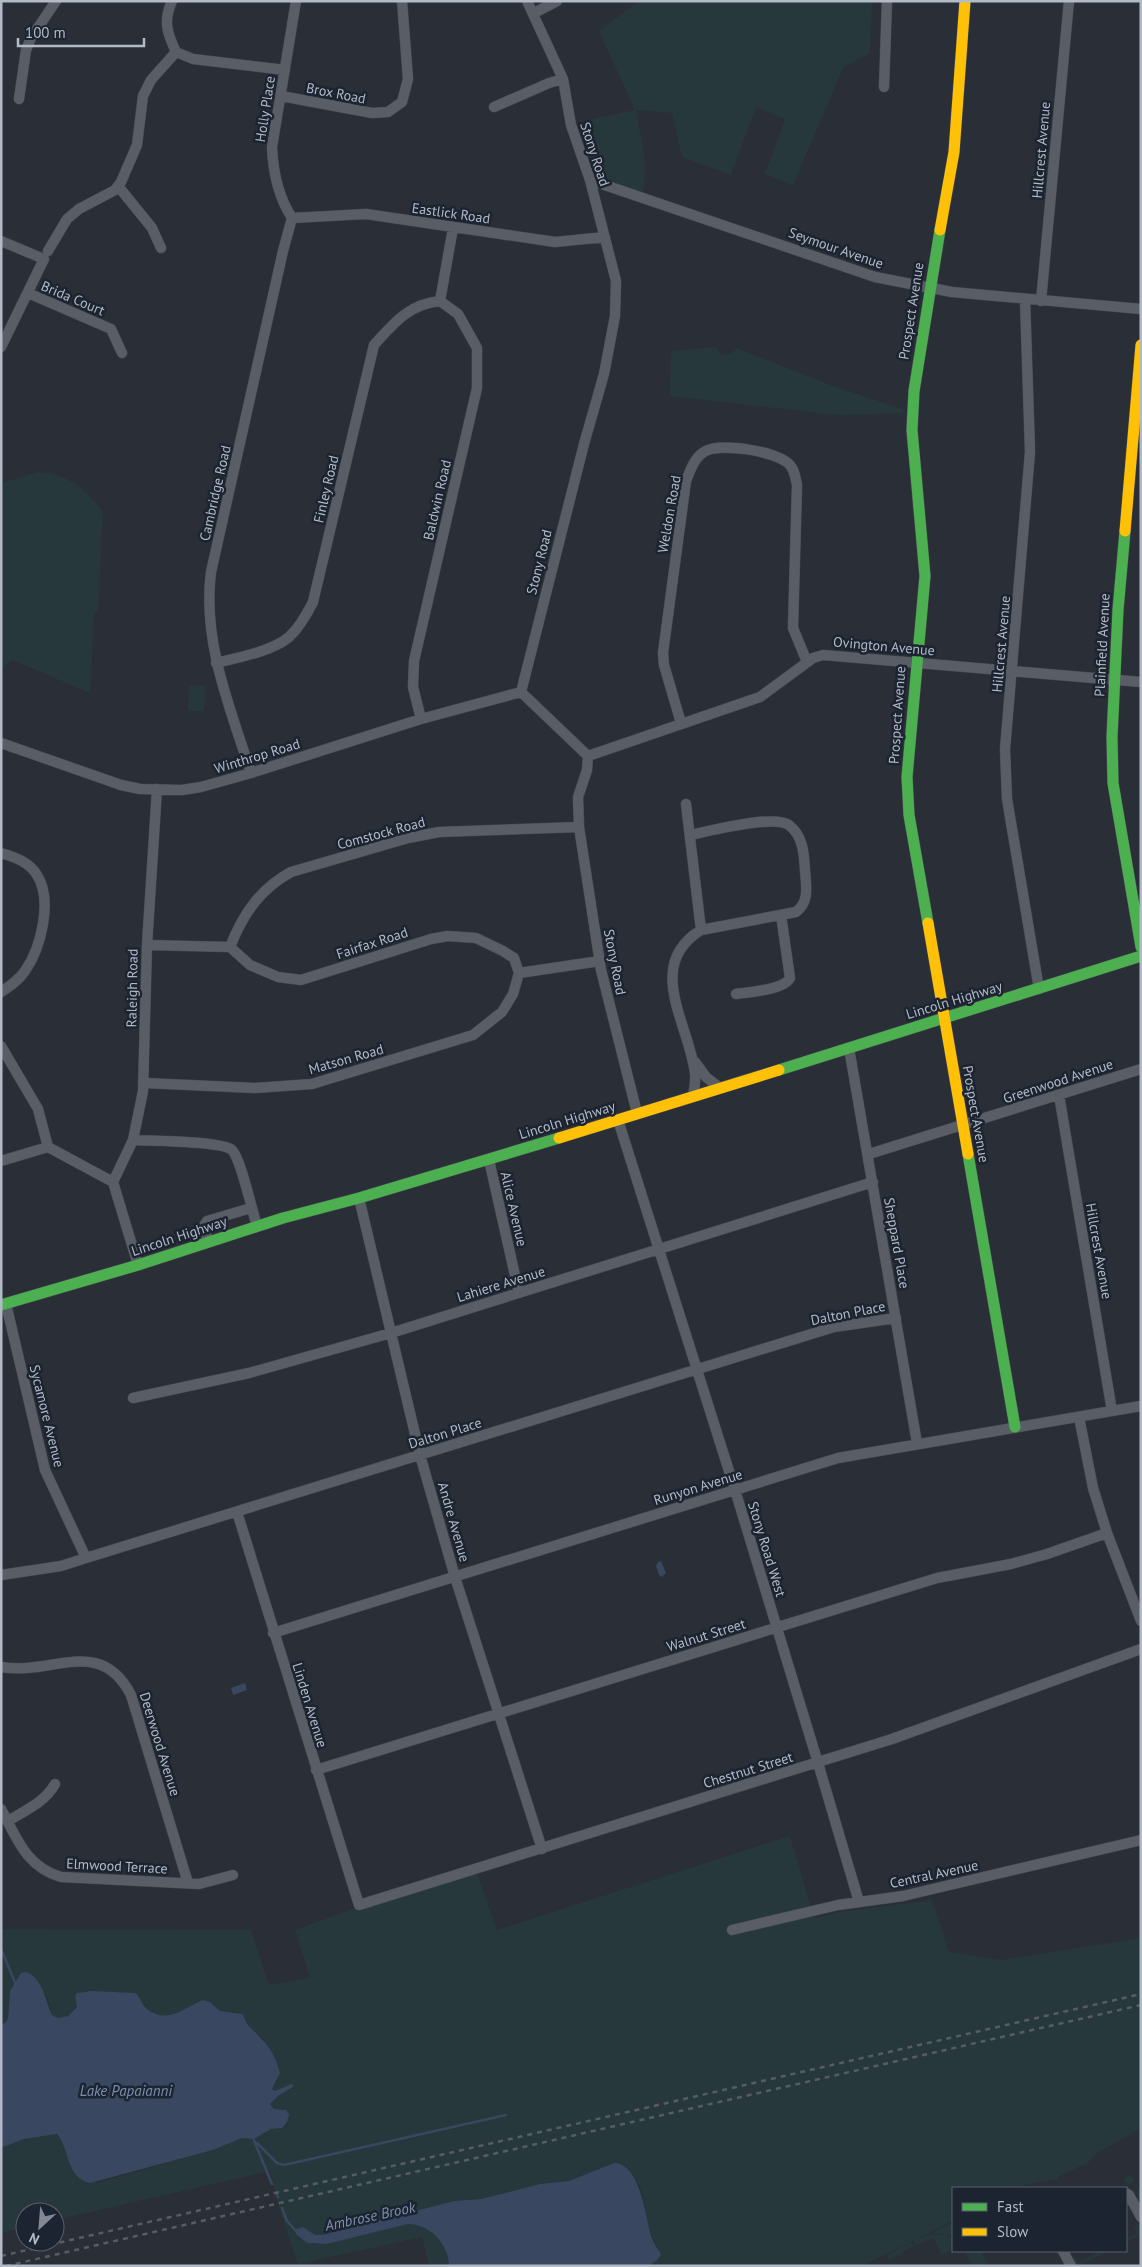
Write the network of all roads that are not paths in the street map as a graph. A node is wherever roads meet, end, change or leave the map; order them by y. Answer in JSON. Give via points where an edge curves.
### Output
{"nodes":[{"id":1,"x":56,"y":1,"type":"edge"},
{"id":2,"x":172,"y":1,"type":"edge"},
{"id":3,"x":296,"y":1,"type":"edge"},
{"id":4,"x":402,"y":1,"type":"edge"},
{"id":5,"x":527,"y":1,"type":"edge"},
{"id":6,"x":556,"y":1,"type":"edge"},
{"id":7,"x":888,"y":1,"type":"edge"},
{"id":8,"x":965,"y":1,"type":"edge"},
{"id":9,"x":1068,"y":1,"type":"edge"},
{"id":10,"x":534,"y":13,"type":"junction"},
{"id":11,"x":176,"y":52,"type":"junction"},
{"id":12,"x":285,"y":70,"type":"junction"},
{"id":13,"x":563,"y":79,"type":"junction"},
{"id":14,"x":884,"y":87,"type":"dead end"},
{"id":15,"x":280,"y":96,"type":"junction"},
{"id":16,"x":19,"y":99,"type":"dead end"},
{"id":17,"x":494,"y":107,"type":"dead end"},
{"id":18,"x":590,"y":180,"type":"junction"},
{"id":19,"x":118,"y":186,"type":"junction"},
{"id":20,"x":292,"y":218,"type":"junction"},
{"id":21,"x":453,"y":228,"type":"junction"},
{"id":22,"x":605,"y":237,"type":"junction"},
{"id":23,"x":1,"y":241,"type":"edge"},
{"id":24,"x":161,"y":248,"type":"dead end"},
{"id":25,"x":46,"y":255,"type":"junction"},
{"id":26,"x":929,"y":288,"type":"junction"},
{"id":27,"x":28,"y":293,"type":"junction"},
{"id":28,"x":1025,"y":300,"type":"junction"},
{"id":29,"x":440,"y":301,"type":"junction"},
{"id":30,"x":1041,"y":301,"type":"junction"},
{"id":31,"x":1141,"y":309,"type":"edge"},
{"id":32,"x":1141,"y":344,"type":"edge"},
{"id":33,"x":1,"y":347,"type":"edge"},
{"id":34,"x":122,"y":353,"type":"dead end"},
{"id":35,"x":1139,"y":398,"type":"edge"},
{"id":36,"x":807,"y":662,"type":"junction"},
{"id":37,"x":216,"y":663,"type":"junction"},
{"id":38,"x":916,"y":664,"type":"junction"},
{"id":39,"x":1013,"y":671,"type":"junction"},
{"id":40,"x":1114,"y":680,"type":"junction"},
{"id":41,"x":1141,"y":682,"type":"edge"},
{"id":42,"x":521,"y":692,"type":"junction"},
{"id":43,"x":421,"y":719,"type":"junction"},
{"id":44,"x":681,"y":723,"type":"junction"},
{"id":45,"x":1,"y":742,"type":"edge"},
{"id":46,"x":588,"y":756,"type":"junction"},
{"id":47,"x":251,"y":773,"type":"junction"},
{"id":48,"x":157,"y":789,"type":"junction"},
{"id":49,"x":686,"y":804,"type":"dead end"},
{"id":50,"x":579,"y":827,"type":"junction"},
{"id":51,"x":690,"y":834,"type":"junction"},
{"id":52,"x":1,"y":853,"type":"edge"},
{"id":53,"x":781,"y":915,"type":"junction"},
{"id":54,"x":701,"y":930,"type":"junction"},
{"id":55,"x":146,"y":945,"type":"junction"},
{"id":56,"x":230,"y":947,"type":"junction"},
{"id":57,"x":1141,"y":947,"type":"edge"},
{"id":58,"x":1141,"y":956,"type":"edge"},
{"id":59,"x":600,"y":961,"type":"junction"},
{"id":60,"x":519,"y":973,"type":"junction"},
{"id":61,"x":1039,"y":989,"type":"junction"},
{"id":62,"x":1,"y":992,"type":"edge"},
{"id":63,"x":736,"y":994,"type":"dead end"},
{"id":64,"x":945,"y":1019,"type":"junction"},
{"id":65,"x":1,"y":1046,"type":"edge"},
{"id":66,"x":849,"y":1048,"type":"junction"},
{"id":67,"x":690,"y":1054,"type":"junction"},
{"id":68,"x":1141,"y":1069,"type":"edge"},
{"id":69,"x":144,"y":1083,"type":"junction"},
{"id":70,"x":720,"y":1088,"type":"junction"},
{"id":71,"x":1059,"y":1095,"type":"junction"},
{"id":72,"x":693,"y":1096,"type":"junction"},
{"id":73,"x":637,"y":1113,"type":"junction"},
{"id":74,"x":618,"y":1120,"type":"junction"},
{"id":75,"x":963,"y":1125,"type":"junction"},
{"id":76,"x":133,"y":1140,"type":"junction"},
{"id":77,"x":48,"y":1147,"type":"junction"},
{"id":78,"x":869,"y":1154,"type":"junction"},
{"id":79,"x":489,"y":1160,"type":"junction"},
{"id":80,"x":1,"y":1161,"type":"edge"},
{"id":81,"x":113,"y":1182,"type":"junction"},
{"id":82,"x":873,"y":1182,"type":"junction"},
{"id":83,"x":359,"y":1198,"type":"junction"},
{"id":84,"x":251,"y":1208,"type":"junction"},
{"id":85,"x":256,"y":1226,"type":"junction"},
{"id":86,"x":208,"y":1242,"type":"junction"},
{"id":87,"x":660,"y":1248,"type":"junction"},
{"id":88,"x":138,"y":1265,"type":"junction"},
{"id":89,"x":520,"y":1293,"type":"junction"},
{"id":90,"x":4,"y":1304,"type":"edge"},
{"id":91,"x":896,"y":1318,"type":"junction"},
{"id":92,"x":392,"y":1333,"type":"junction"},
{"id":93,"x":697,"y":1368,"type":"junction"},
{"id":94,"x":133,"y":1398,"type":"dead end"},
{"id":95,"x":1141,"y":1406,"type":"edge"},
{"id":96,"x":1112,"y":1411,"type":"junction"},
{"id":97,"x":1079,"y":1416,"type":"junction"},
{"id":98,"x":1015,"y":1427,"type":"junction"},
{"id":99,"x":917,"y":1444,"type":"junction"},
{"id":100,"x":420,"y":1455,"type":"junction"},
{"id":101,"x":735,"y":1490,"type":"junction"},
{"id":102,"x":237,"y":1512,"type":"junction"},
{"id":103,"x":1106,"y":1533,"type":"junction"},
{"id":104,"x":86,"y":1558,"type":"junction"},
{"id":105,"x":1,"y":1575,"type":"edge"},
{"id":106,"x":455,"y":1577,"type":"junction"},
{"id":107,"x":1141,"y":1621,"type":"edge"},
{"id":108,"x":776,"y":1628,"type":"junction"},
{"id":109,"x":273,"y":1633,"type":"junction"},
{"id":110,"x":1141,"y":1649,"type":"edge"},
{"id":111,"x":1,"y":1666,"type":"edge"},
{"id":112,"x":499,"y":1713,"type":"junction"},
{"id":113,"x":818,"y":1763,"type":"junction"},
{"id":114,"x":316,"y":1770,"type":"junction"},
{"id":115,"x":55,"y":1784,"type":"dead end"},
{"id":116,"x":1,"y":1809,"type":"edge"},
{"id":117,"x":8,"y":1820,"type":"junction"},
{"id":118,"x":1141,"y":1840,"type":"edge"},
{"id":119,"x":542,"y":1848,"type":"junction"},
{"id":120,"x":234,"y":1875,"type":"dead end"},
{"id":121,"x":188,"y":1884,"type":"junction"},
{"id":122,"x":859,"y":1902,"type":"junction"},
{"id":123,"x":359,"y":1905,"type":"joint"},
{"id":124,"x":732,"y":1930,"type":"dead end"},
{"id":125,"x":1127,"y":2194,"type":"edge"},
{"id":126,"x":1141,"y":2217,"type":"edge"},
{"id":127,"x":1064,"y":2252,"type":"edge"},
{"id":128,"x":1071,"y":2266,"type":"edge"}],
"edges":[{"from":1,"to":16,"type":"street","via":[[26,50]]},
{"from":2,"to":11,"type":"street","via":[[166,15]]},
{"from":3,"to":12,"type":"street","name":"Holly Place"},
{"from":4,"to":15,"type":"street","name":"Brox Road","via":[[408,79],[402,102],[388,112],[372,114]]},
{"from":5,"to":10,"type":"street","name":"Stony Road"},
{"from":6,"to":10,"type":"street"},
{"from":7,"to":14,"type":"street"},
{"from":8,"to":26,"type":"street","name":"Prospect Avenue","via":[[954,152]]},
{"from":9,"to":30,"type":"street","name":"Hillcrest Avenue"},
{"from":10,"to":13,"type":"street","name":"Stony Road"},
{"from":11,"to":12,"type":"street","via":[[194,60]]},
{"from":11,"to":19,"type":"street","via":[[151,80],[143,96],[137,145]]},
{"from":12,"to":15,"type":"street","name":"Holly Place"},
{"from":13,"to":17,"type":"street"},
{"from":13,"to":18,"type":"street","name":"Stony Road","via":[[570,125]]},
{"from":15,"to":20,"type":"street","name":"Holly Place","via":[[272,147],[273,166],[286,209]]},
{"from":18,"to":22,"type":"street","name":"Stony Road"},
{"from":18,"to":26,"type":"street","name":"Seymour Avenue","via":[[866,275]]},
{"from":19,"to":24,"type":"street","via":[[152,228]]},
{"from":19,"to":25,"type":"street","via":[[67,219]]},
{"from":20,"to":21,"type":"street","name":"Eastlick Road","via":[[366,214]]},
{"from":20,"to":37,"type":"street","name":"Cambridge Road","via":[[211,572],[208,598]]},
{"from":21,"to":22,"type":"street","name":"Eastlick Road","via":[[554,242]]},
{"from":21,"to":29,"type":"street"},
{"from":22,"to":42,"type":"street","name":"Stony Road","via":[[616,281],[615,316],[604,374]]},
{"from":23,"to":25,"type":"street"},
{"from":25,"to":27,"type":"street"},
{"from":26,"to":28,"type":"street","name":"Seymour Avenue"},
{"from":26,"to":38,"type":"street","name":"Prospect Avenue","via":[[914,391],[912,430],[925,576]]},
{"from":27,"to":33,"type":"street"},
{"from":27,"to":34,"type":"street","name":"Brida Court","via":[[112,329]]},
{"from":28,"to":30,"type":"street","name":"Seymour Avenue"},
{"from":28,"to":39,"type":"street","name":"Hillcrest Avenue","via":[[1030,452]]},
{"from":29,"to":37,"type":"street","name":"Finley Road","via":[[424,302],[404,313],[374,345],[313,602],[306,616],[288,638],[253,654]]},
{"from":29,"to":43,"type":"street","name":"Baldwin Road","via":[[458,314],[478,348],[477,388],[414,660],[413,687]]},
{"from":30,"to":31,"type":"street","name":"Seymour Avenue"},
{"from":32,"to":35,"type":"street","name":"Plainfield Avenue"},
{"from":35,"to":40,"type":"street","name":"Plainfield Avenue"},
{"from":36,"to":38,"type":"street","name":"Ovington Avenue","via":[[823,655]]},
{"from":36,"to":44,"type":"street","name":"Ovington Avenue","via":[[760,697]]},
{"from":36,"to":44,"type":"street","name":"Weldon Road","via":[[793,628],[795,472],[788,463],[759,451],[715,448],[705,451],[696,460],[686,481],[662,653]]},
{"from":37,"to":47,"type":"street","name":"Cambridge Road"},
{"from":38,"to":39,"type":"street","name":"Ovington Avenue"},
{"from":38,"to":64,"type":"street","name":"Prospect Avenue","via":[[907,777],[909,815]]},
{"from":39,"to":40,"type":"street","name":"Ovington Avenue"},
{"from":39,"to":61,"type":"street","name":"Hillcrest Avenue","via":[[1005,749],[1007,799]]},
{"from":40,"to":41,"type":"street","name":"Ovington Avenue"},
{"from":40,"to":57,"type":"street","name":"Plainfield Avenue","via":[[1113,783]]},
{"from":42,"to":43,"type":"street","name":"Winthrop Road"},
{"from":42,"to":46,"type":"street"},
{"from":43,"to":47,"type":"street","name":"Winthrop Road"},
{"from":44,"to":46,"type":"street","name":"Ovington Avenue"},
{"from":45,"to":48,"type":"street","name":"Winthrop Road","via":[[121,786]]},
{"from":46,"to":50,"type":"street","name":"Stony Road","via":[[578,797]]},
{"from":47,"to":48,"type":"street","name":"Winthrop Road","via":[[201,787]]},
{"from":48,"to":55,"type":"street","name":"Raleigh Road"},
{"from":49,"to":51,"type":"street"},
{"from":50,"to":56,"type":"street","name":"Comstock Road","via":[[439,832],[291,872],[274,881],[254,901]]},
{"from":50,"to":59,"type":"street","name":"Stony Road"},
{"from":51,"to":53,"type":"street","via":[[764,820],[788,824],[803,847],[807,893],[803,906],[796,912]]},
{"from":51,"to":54,"type":"street"},
{"from":52,"to":62,"type":"street","via":[[22,861],[38,876],[45,914],[42,934],[25,971]]},
{"from":53,"to":54,"type":"street"},
{"from":53,"to":63,"type":"street","via":[[788,982]]},
{"from":54,"to":67,"type":"street","via":[[681,948],[674,959],[672,973],[673,993]]},
{"from":55,"to":56,"type":"street"},
{"from":55,"to":69,"type":"street","name":"Raleigh Road"},
{"from":56,"to":60,"type":"street","name":"Fairfax Road","via":[[250,965],[278,977],[301,980],[431,939],[448,936],[476,938],[514,958]]},
{"from":58,"to":61,"type":"street","name":"Lincoln Highway"},
{"from":59,"to":60,"type":"street"},
{"from":59,"to":73,"type":"street","name":"Stony Road"},
{"from":60,"to":69,"type":"street","name":"Matson Road","via":[[513,994],[502,1012],[473,1035],[312,1084],[254,1088]]},
{"from":61,"to":64,"type":"street","name":"Lincoln Highway"},
{"from":64,"to":66,"type":"street","name":"Lincoln Highway"},
{"from":64,"to":75,"type":"street","name":"Prospect Avenue"},
{"from":65,"to":77,"type":"street","via":[[38,1109]]},
{"from":66,"to":70,"type":"street","name":"Lincoln Highway"},
{"from":66,"to":78,"type":"street","name":"Sheppard Place"},
{"from":67,"to":70,"type":"street","via":[[706,1077]]},
{"from":67,"to":72,"type":"street","via":[[695,1073]]},
{"from":68,"to":71,"type":"street","name":"Greenwood Avenue"},
{"from":69,"to":76,"type":"street","name":"Raleigh Road"},
{"from":70,"to":72,"type":"street","name":"Lincoln Highway"},
{"from":71,"to":75,"type":"street","name":"Greenwood Avenue"},
{"from":71,"to":96,"type":"street","name":"Hillcrest Avenue"},
{"from":72,"to":73,"type":"street","name":"Lincoln Highway"},
{"from":73,"to":74,"type":"street","name":"Lincoln Highway"},
{"from":74,"to":79,"type":"street","name":"Lincoln Highway"},
{"from":74,"to":87,"type":"street","name":"Stony Road West"},
{"from":75,"to":78,"type":"street","name":"Greenwood Avenue"},
{"from":75,"to":98,"type":"street","name":"Prospect Avenue"},
{"from":76,"to":81,"type":"street","name":"Raleigh Road"},
{"from":76,"to":84,"type":"street","via":[[232,1150],[238,1160]]},
{"from":77,"to":80,"type":"street"},
{"from":77,"to":81,"type":"street"},
{"from":78,"to":82,"type":"street","name":"Sheppard Place"},
{"from":79,"to":83,"type":"street","name":"Lincoln Highway"},
{"from":79,"to":89,"type":"street","name":"Alice Avenue"},
{"from":81,"to":88,"type":"street"},
{"from":82,"to":87,"type":"street","name":"Lahiere Avenue"},
{"from":82,"to":91,"type":"street","name":"Sheppard Place"},
{"from":83,"to":85,"type":"street","name":"Lincoln Highway"},
{"from":83,"to":92,"type":"street","name":"Andre Avenue"},
{"from":84,"to":85,"type":"street"},
{"from":84,"to":86,"type":"street","via":[[207,1221],[204,1226]]},
{"from":85,"to":86,"type":"street","name":"Lincoln Highway"},
{"from":86,"to":88,"type":"street","name":"Lincoln Highway"},
{"from":87,"to":89,"type":"street","name":"Lahiere Avenue"},
{"from":87,"to":93,"type":"street","name":"Stony Road West"},
{"from":88,"to":90,"type":"street","name":"Lincoln Highway"},
{"from":89,"to":92,"type":"street","name":"Lahiere Avenue"},
{"from":90,"to":104,"type":"street","name":"Sycamore Avenue","via":[[45,1470]]},
{"from":91,"to":93,"type":"street","name":"Dalton Place","via":[[834,1327]]},
{"from":91,"to":99,"type":"street","name":"Sheppard Place"},
{"from":92,"to":94,"type":"street","name":"Lahiere Avenue","via":[[250,1373]]},
{"from":92,"to":100,"type":"street","name":"Andre Avenue"},
{"from":93,"to":100,"type":"street","name":"Dalton Place"},
{"from":93,"to":101,"type":"street","name":"Stony Road West"},
{"from":95,"to":96,"type":"street","name":"Runyon Avenue"},
{"from":96,"to":97,"type":"street","name":"Runyon Avenue"},
{"from":97,"to":98,"type":"street","name":"Runyon Avenue"},
{"from":97,"to":103,"type":"street","via":[[1093,1488]]},
{"from":98,"to":99,"type":"street","name":"Runyon Avenue"},
{"from":99,"to":101,"type":"street","name":"Runyon Avenue","via":[[838,1458]]},
{"from":100,"to":102,"type":"street","name":"Dalton Place"},
{"from":100,"to":106,"type":"street","name":"Andre Avenue"},
{"from":101,"to":106,"type":"street","name":"Runyon Avenue"},
{"from":101,"to":108,"type":"street","name":"Stony Road West"},
{"from":102,"to":104,"type":"street","name":"Dalton Place"},
{"from":102,"to":109,"type":"street","name":"Linden Avenue"},
{"from":103,"to":107,"type":"street"},
{"from":103,"to":108,"type":"street","name":"Walnut Street","via":[[1047,1554],[937,1578]]},
{"from":104,"to":105,"type":"street","name":"Dalton Place","via":[[61,1566]]},
{"from":106,"to":109,"type":"street","name":"Runyon Avenue"},
{"from":106,"to":112,"type":"street","name":"Andre Avenue"},
{"from":108,"to":112,"type":"street","name":"Walnut Street"},
{"from":108,"to":113,"type":"street","name":"Stony Road West"},
{"from":109,"to":114,"type":"street","name":"Linden Avenue"},
{"from":110,"to":113,"type":"street","name":"Chestnut Street"},
{"from":111,"to":121,"type":"street","name":"Deerwood Avenue","via":[[28,1669],[82,1660],[102,1664],[124,1681],[131,1694]]},
{"from":112,"to":114,"type":"street","name":"Walnut Street"},
{"from":112,"to":119,"type":"street","name":"Andre Avenue"},
{"from":113,"to":119,"type":"street","name":"Chestnut Street"},
{"from":113,"to":122,"type":"street","name":"Stony Road West"},
{"from":114,"to":123,"type":"street","name":"Linden Avenue"},
{"from":115,"to":117,"type":"street","via":[[50,1794],[40,1802]]},
{"from":116,"to":117,"type":"street","name":"Elmwood Terrace"},
{"from":117,"to":121,"type":"street","name":"Elmwood Terrace","via":[[30,1859],[51,1874]]},
{"from":118,"to":122,"type":"street","name":"Central Avenue","via":[[903,1896]]},
{"from":119,"to":123,"type":"street","name":"Chestnut Street"},
{"from":120,"to":121,"type":"street","name":"Elmwood Terrace"},
{"from":122,"to":124,"type":"street","name":"Central Avenue"},
{"from":125,"to":126,"type":"street"},
{"from":127,"to":128,"type":"street"}]}
